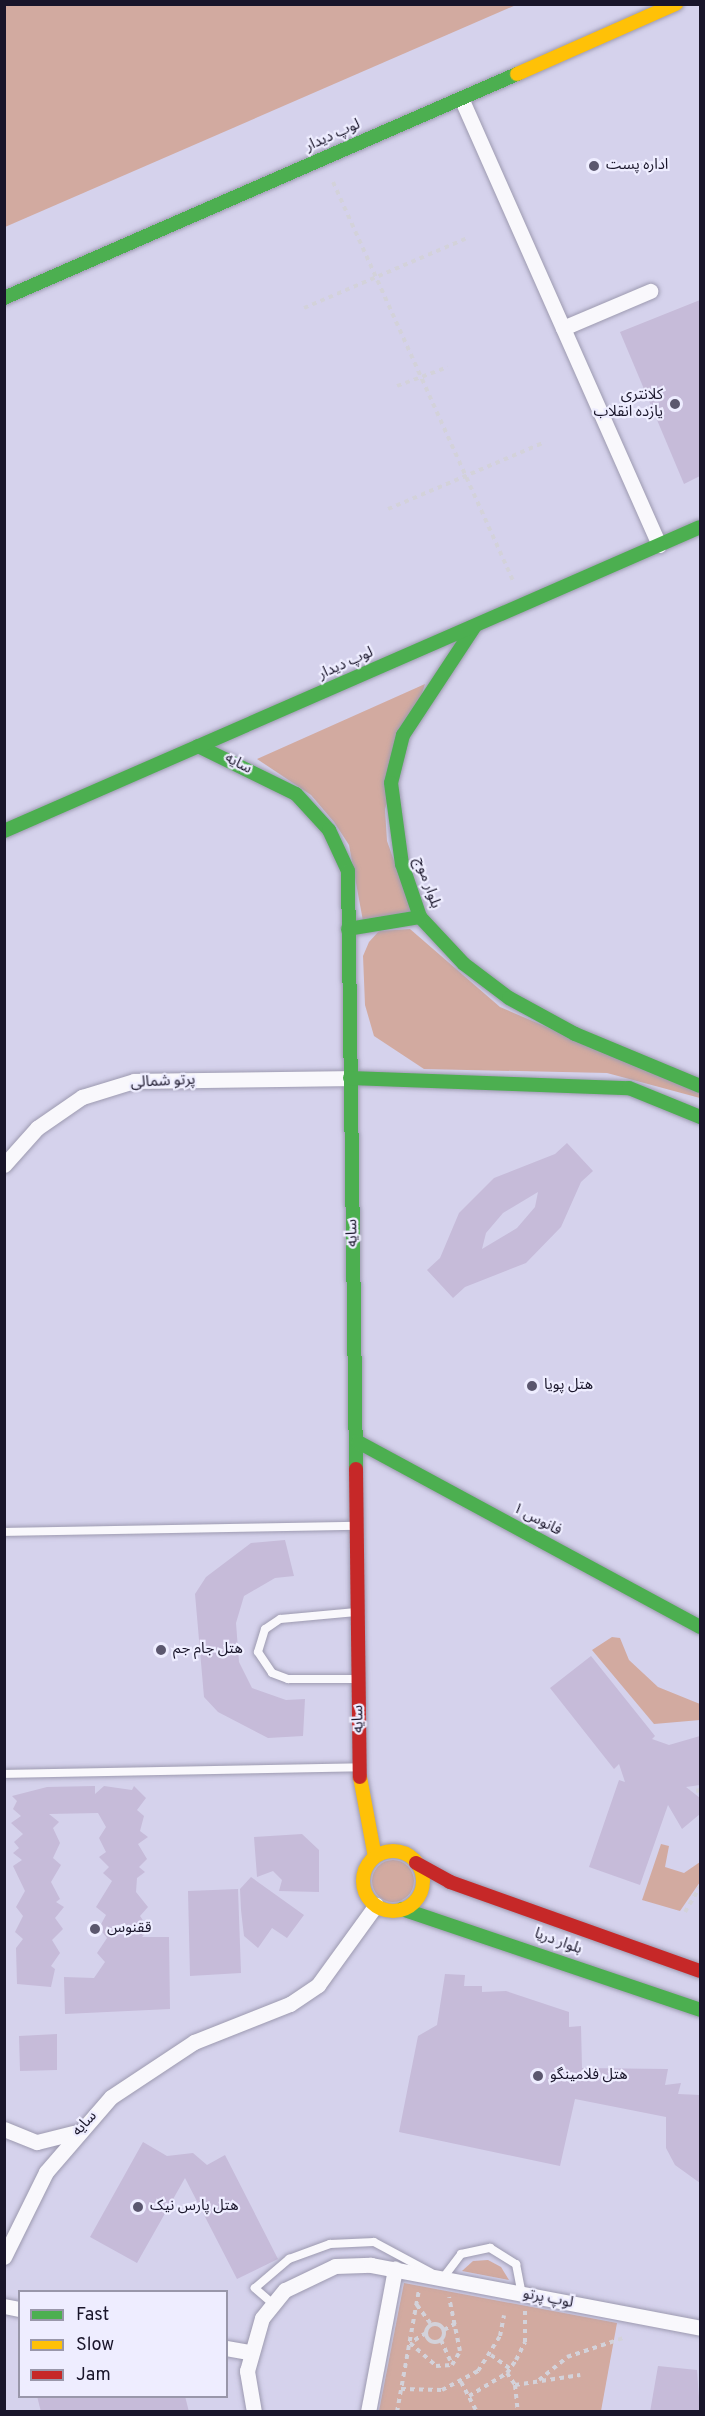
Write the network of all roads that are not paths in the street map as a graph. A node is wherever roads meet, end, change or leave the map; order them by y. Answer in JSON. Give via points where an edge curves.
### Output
{"nodes":[{"id":1,"x":676,"y":4,"type":"edge"},
{"id":2,"x":461,"y":98,"type":"junction"},
{"id":3,"x":650,"y":291,"type":"dead end"},
{"id":4,"x":4,"y":298,"type":"edge"},
{"id":5,"x":563,"y":328,"type":"junction"},
{"id":6,"x":700,"y":527,"type":"edge"},
{"id":7,"x":659,"y":545,"type":"junction"},
{"id":8,"x":476,"y":625,"type":"junction"},
{"id":9,"x":198,"y":746,"type":"junction"},
{"id":10,"x":4,"y":831,"type":"edge"},
{"id":11,"x":420,"y":918,"type":"junction"},
{"id":12,"x":348,"y":929,"type":"junction"},
{"id":13,"x":350,"y":1078,"type":"junction"},
{"id":14,"x":700,"y":1086,"type":"edge"},
{"id":15,"x":700,"y":1117,"type":"edge"},
{"id":16,"x":4,"y":1165,"type":"edge"},
{"id":17,"x":358,"y":1442,"type":"junction"},
{"id":18,"x":354,"y":1526,"type":"junction"},
{"id":19,"x":4,"y":1532,"type":"edge"},
{"id":20,"x":356,"y":1612,"type":"junction"},
{"id":21,"x":700,"y":1627,"type":"edge"},
{"id":22,"x":358,"y":1679,"type":"junction"},
{"id":23,"x":360,"y":1767,"type":"junction"},
{"id":24,"x":4,"y":1774,"type":"edge"},
{"id":25,"x":375,"y":1857,"type":"junction"},
{"id":26,"x":416,"y":1863,"type":"junction"},
{"id":27,"x":376,"y":1905,"type":"junction"},
{"id":28,"x":402,"y":1909,"type":"junction"},
{"id":29,"x":700,"y":1971,"type":"edge"},
{"id":30,"x":700,"y":2010,"type":"edge"},
{"id":31,"x":4,"y":2128,"type":"edge"},
{"id":32,"x":79,"y":2130,"type":"junction"},
{"id":33,"x":4,"y":2257,"type":"edge"},
{"id":34,"x":395,"y":2269,"type":"junction"},
{"id":35,"x":444,"y":2279,"type":"junction"},
{"id":36,"x":522,"y":2294,"type":"junction"},
{"id":37,"x":272,"y":2303,"type":"junction"},
{"id":38,"x":700,"y":2328,"type":"edge"},
{"id":39,"x":228,"y":2348,"type":"edge"},
{"id":40,"x":249,"y":2352,"type":"junction"},
{"id":41,"x":254,"y":2412,"type":"edge"},
{"id":42,"x":368,"y":2412,"type":"edge"}],
"edges":[{"from":1,"to":2,"type":"street","name":"لوپ دیدار"},
{"from":2,"to":4,"type":"street","name":"لوپ دیدار"},
{"from":2,"to":5,"type":"street"},
{"from":3,"to":5,"type":"street"},
{"from":5,"to":7,"type":"street"},
{"from":6,"to":7,"type":"street","name":"لوپ دیدار"},
{"from":7,"to":8,"type":"street","name":"لوپ دیدار"},
{"from":8,"to":9,"type":"street","name":"لوپ دیدار"},
{"from":8,"to":11,"type":"street","name":"بلوار موج","via":[[403,735],[391,783],[402,864]]},
{"from":9,"to":10,"type":"street","name":"لوپ دیدار"},
{"from":9,"to":12,"type":"street","name":"سایه","via":[[296,794],[329,830],[348,871]]},
{"from":11,"to":12,"type":"street"},
{"from":11,"to":14,"type":"street","name":"بلوار موج","via":[[464,964],[509,998],[575,1034]]},
{"from":12,"to":13,"type":"street","name":"سایه"},
{"from":13,"to":15,"type":"street","via":[[629,1088]]},
{"from":13,"to":16,"type":"street","name":"پرتو شمالی","via":[[134,1081],[82,1097],[37,1128]]},
{"from":13,"to":17,"type":"street","name":"سایه"},
{"from":17,"to":18,"type":"street","name":"سایه"},
{"from":17,"to":21,"type":"street","name":"فانوس ۱"},
{"from":18,"to":19,"type":"lane"},
{"from":18,"to":20,"type":"street","name":"سایه"},
{"from":20,"to":22,"type":"street","name":"سایه"},
{"from":20,"to":22,"type":"lane","via":[[280,1619],[265,1629],[258,1652],[272,1673],[288,1679]]},
{"from":22,"to":23,"type":"street","name":"سایه"},
{"from":23,"to":24,"type":"lane"},
{"from":23,"to":25,"type":"street","name":"سایه","via":[[360,1798]]},
{"from":25,"to":26,"type":"street","via":[[401,1852]]},
{"from":25,"to":27,"type":"street","via":[[363,1881]]},
{"from":26,"to":28,"type":"street","via":[[421,1890]]},
{"from":26,"to":29,"type":"street","name":"بلوار دریا","via":[[450,1882]]},
{"from":27,"to":28,"type":"street"},
{"from":27,"to":32,"type":"street","name":"سایه","via":[[318,1985],[290,2004],[165,2058],[111,2097]]},
{"from":28,"to":30,"type":"street","name":"بلوار دریا"},
{"from":31,"to":32,"type":"street","via":[[37,2142]]},
{"from":32,"to":33,"type":"street","name":"سایه","via":[[29,2201]]},
{"from":34,"to":35,"type":"street","name":"لوپ پرتو"},
{"from":34,"to":37,"type":"street","name":"لوپ پرتو","via":[[353,2264],[326,2268],[300,2279]]},
{"from":34,"to":42,"type":"street"},
{"from":35,"to":36,"type":"street","name":"لوپ پرتو"},
{"from":35,"to":36,"type":"lane","via":[[461,2254],[490,2248],[516,2264]]},
{"from":35,"to":37,"type":"lane","via":[[374,2242],[330,2244],[289,2259],[255,2288]]},
{"from":36,"to":38,"type":"street","name":"لوپ پرتو"},
{"from":37,"to":40,"type":"street","name":"لوپ پرتو"},
{"from":39,"to":40,"type":"street"},
{"from":40,"to":41,"type":"street","name":"لوپ پرتو","via":[[248,2389]]}]}
